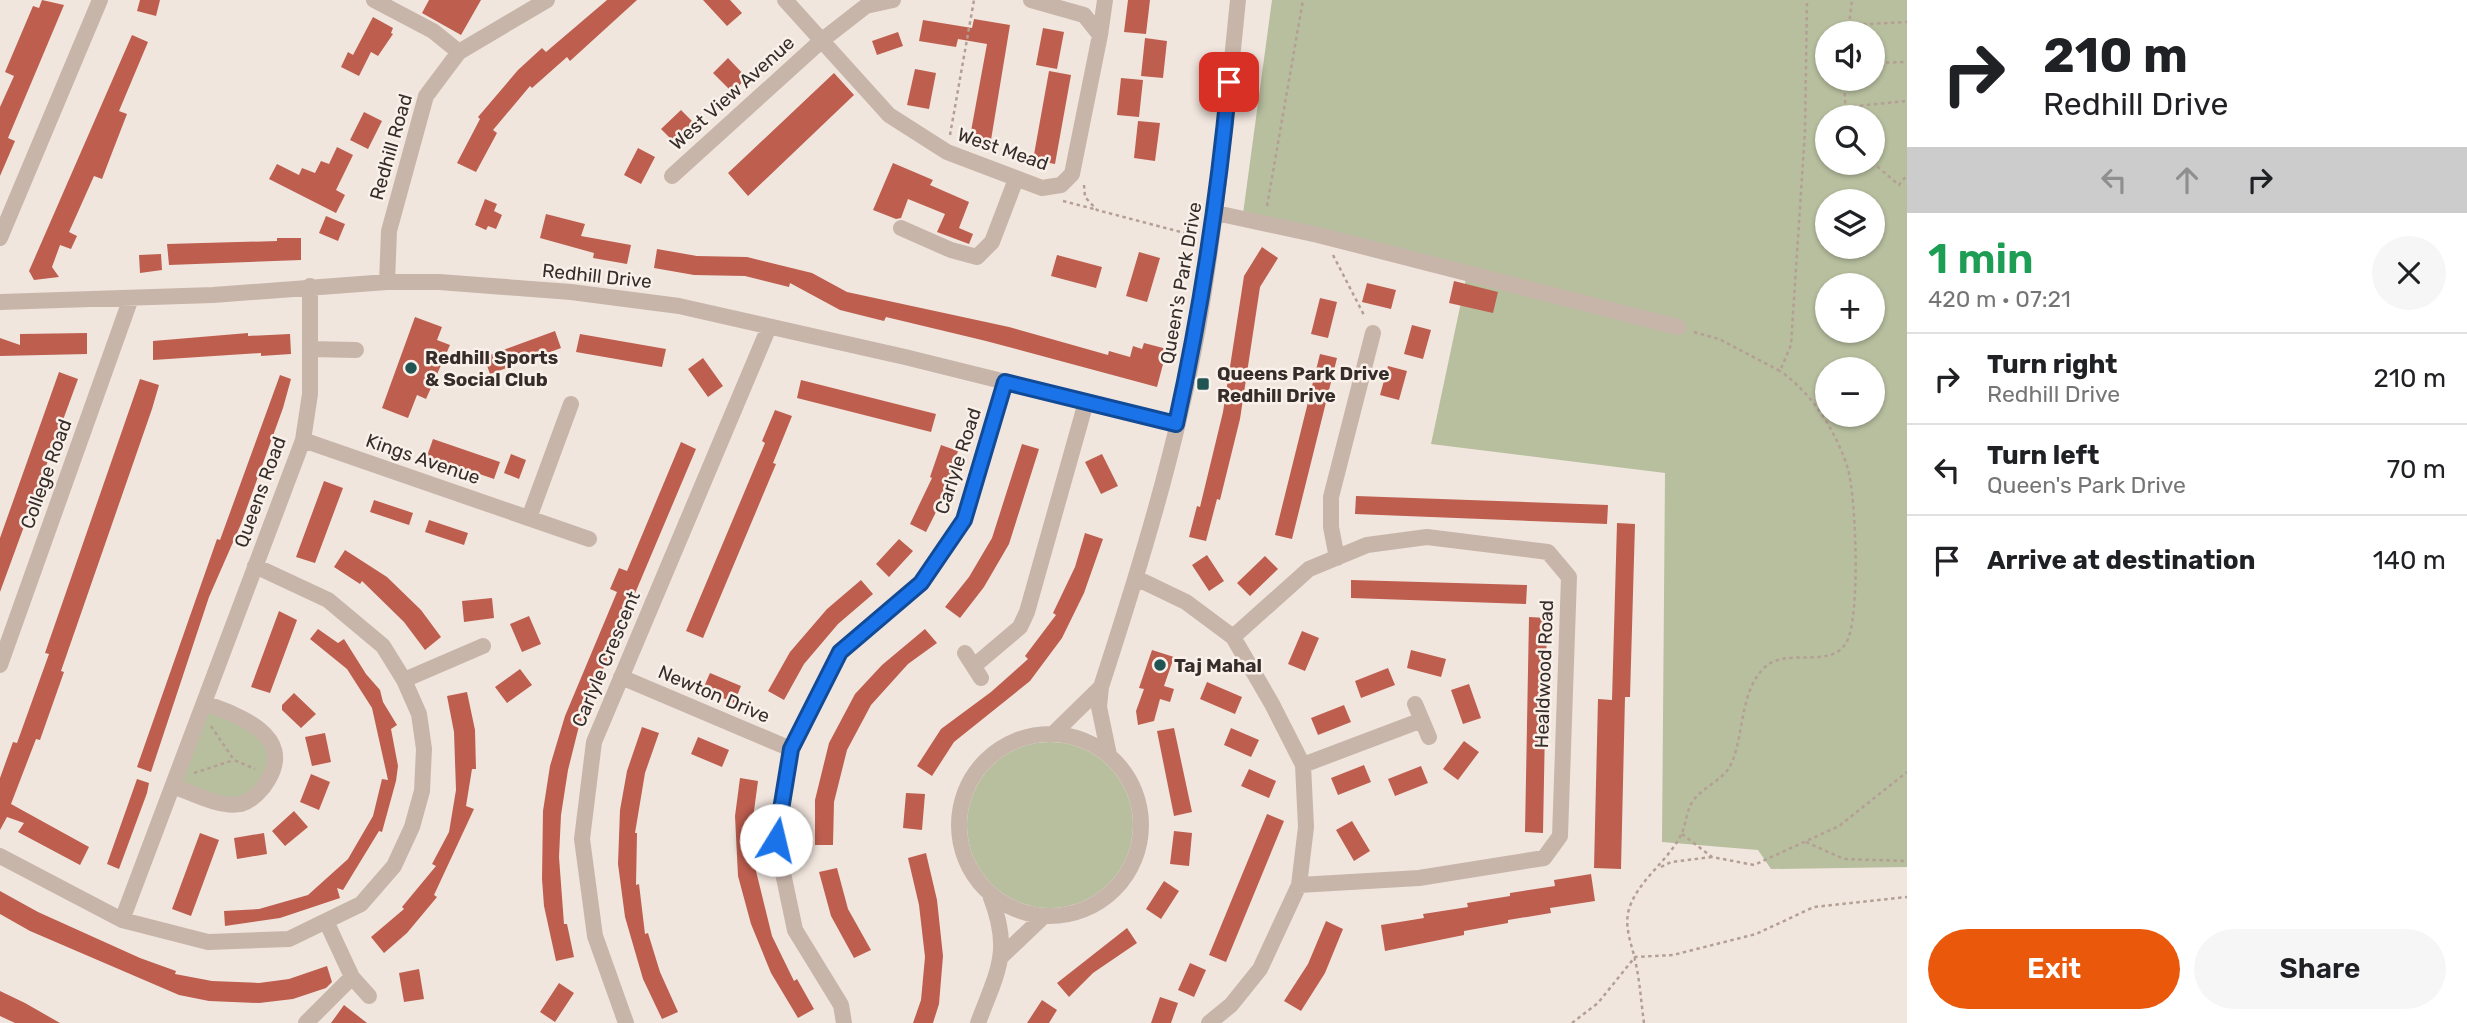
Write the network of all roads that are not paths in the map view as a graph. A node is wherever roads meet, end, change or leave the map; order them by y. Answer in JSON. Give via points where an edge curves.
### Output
{"nodes":[{"id":1,"x":100,"y":0,"type":"edge"},
{"id":2,"x":374,"y":0,"type":"edge"},
{"id":3,"x":547,"y":0,"type":"edge"},
{"id":4,"x":785,"y":0,"type":"edge"},
{"id":5,"x":893,"y":0,"type":"edge"},
{"id":6,"x":1031,"y":0,"type":"edge"},
{"id":7,"x":1105,"y":0,"type":"edge"},
{"id":8,"x":1238,"y":0,"type":"edge"},
{"id":9,"x":1100,"y":35,"type":"junction"},
{"id":10,"x":821,"y":41,"type":"junction"},
{"id":11,"x":459,"y":52,"type":"junction"},
{"id":12,"x":671,"y":176,"type":"dead end"},
{"id":13,"x":1016,"y":178,"type":"junction"},
{"id":14,"x":1214,"y":218,"type":"junction"},
{"id":15,"x":901,"y":228,"type":"dead end"},
{"id":16,"x":1,"y":234,"type":"edge"},
{"id":17,"x":387,"y":282,"type":"junction"},
{"id":18,"x":310,"y":286,"type":"junction"},
{"id":19,"x":131,"y":298,"type":"junction"},
{"id":20,"x":0,"y":302,"type":"edge"},
{"id":21,"x":769,"y":327,"type":"junction"},
{"id":22,"x":1678,"y":327,"type":"road end"},
{"id":23,"x":1373,"y":333,"type":"road end"},
{"id":24,"x":310,"y":349,"type":"junction"},
{"id":25,"x":356,"y":350,"type":"dead end"},
{"id":26,"x":1005,"y":382,"type":"junction"},
{"id":27,"x":1086,"y":402,"type":"junction"},
{"id":28,"x":570,"y":404,"type":"dead end"},
{"id":29,"x":1176,"y":424,"type":"junction"},
{"id":30,"x":303,"y":440,"type":"junction"},
{"id":31,"x":529,"y":519,"type":"junction"},
{"id":32,"x":589,"y":539,"type":"dead end"},
{"id":33,"x":1337,"y":558,"type":"junction"},
{"id":34,"x":255,"y":566,"type":"junction"},
{"id":35,"x":1136,"y":578,"type":"junction"},
{"id":36,"x":1233,"y":637,"type":"junction"},
{"id":37,"x":483,"y":646,"type":"dead end"},
{"id":38,"x":0,"y":665,"type":"edge"},
{"id":39,"x":973,"y":666,"type":"dead end"},
{"id":40,"x":621,"y":677,"type":"junction"},
{"id":41,"x":404,"y":681,"type":"junction"},
{"id":42,"x":1101,"y":687,"type":"junction"},
{"id":43,"x":1415,"y":704,"type":"dead end"},
{"id":44,"x":202,"y":707,"type":"junction"},
{"id":45,"x":1422,"y":720,"type":"junction"},
{"id":46,"x":1053,"y":734,"type":"junction"},
{"id":47,"x":1429,"y":737,"type":"dead end"},
{"id":48,"x":791,"y":749,"type":"junction"},
{"id":49,"x":1109,"y":755,"type":"junction"},
{"id":50,"x":1303,"y":765,"type":"junction"},
{"id":51,"x":174,"y":782,"type":"junction"},
{"id":52,"x":0,"y":856,"type":"edge"},
{"id":53,"x":1299,"y":884,"type":"junction"},
{"id":54,"x":990,"y":895,"type":"junction"},
{"id":55,"x":1043,"y":917,"type":"junction"},
{"id":56,"x":122,"y":920,"type":"junction"},
{"id":57,"x":326,"y":921,"type":"junction"},
{"id":58,"x":1002,"y":956,"type":"junction"},
{"id":59,"x":352,"y":977,"type":"junction"},
{"id":60,"x":369,"y":996,"type":"dead end"},
{"id":61,"x":306,"y":1023,"type":"edge"},
{"id":62,"x":626,"y":1023,"type":"edge"},
{"id":63,"x":844,"y":1023,"type":"edge"},
{"id":64,"x":978,"y":1023,"type":"edge"},
{"id":65,"x":1209,"y":1023,"type":"edge"}],
"edges":[{"from":1,"to":16,"type":"street"},
{"from":2,"to":11,"type":"street","via":[[433,31]]},
{"from":3,"to":11,"type":"street","name":"Redhill Road"},
{"from":4,"to":10,"type":"street","name":"West Mead"},
{"from":5,"to":10,"type":"street","via":[[866,6]]},
{"from":6,"to":9,"type":"street","via":[[1084,15]]},
{"from":7,"to":9,"type":"street","name":"West Mead"},
{"from":8,"to":14,"type":"street","name":"Queen's Park Drive"},
{"from":9,"to":13,"type":"street","name":"West Mead","via":[[1072,174],[1061,185],[1042,188]]},
{"from":10,"to":12,"type":"street","name":"West View Avenue"},
{"from":10,"to":13,"type":"street","name":"West Mead","via":[[889,114],[947,152]]},
{"from":11,"to":17,"type":"street","name":"Redhill Road","via":[[426,96],[389,231]]},
{"from":13,"to":15,"type":"street","via":[[992,242],[978,257]]},
{"from":14,"to":22,"type":"street","via":[[1264,223]]},
{"from":14,"to":29,"type":"street","name":"Queen's Park Drive"},
{"from":17,"to":18,"type":"street","name":"Redhill Drive"},
{"from":17,"to":21,"type":"street","name":"Redhill Drive","via":[[571,292],[679,306]]},
{"from":18,"to":19,"type":"street","name":"Redhill Drive"},
{"from":18,"to":24,"type":"street","name":"Queens Road"},
{"from":19,"to":20,"type":"street","name":"Redhill Drive"},
{"from":19,"to":38,"type":"street","name":"College Road"},
{"from":21,"to":26,"type":"street","name":"Redhill Drive"},
{"from":21,"to":40,"type":"street","name":"Carlyle Crescent"},
{"from":23,"to":33,"type":"street","via":[[1331,497]]},
{"from":24,"to":25,"type":"street"},
{"from":24,"to":30,"type":"street","name":"Queens Road"},
{"from":26,"to":27,"type":"street","name":"Redhill Drive"},
{"from":26,"to":48,"type":"street","name":"Carlyle Road","via":[[964,520],[921,583],[840,652]]},
{"from":27,"to":29,"type":"street","name":"Redhill Drive"},
{"from":27,"to":39,"type":"street","via":[[1027,612],[1020,627]]},
{"from":28,"to":31,"type":"street"},
{"from":29,"to":35,"type":"street","name":"Queen's Park Drive"},
{"from":30,"to":31,"type":"street","name":"Kings Avenue"},
{"from":30,"to":34,"type":"street","name":"Queens Road"},
{"from":31,"to":32,"type":"street","name":"Kings Avenue"},
{"from":33,"to":36,"type":"street","name":"Healdwood Road","via":[[1309,569]]},
{"from":33,"to":53,"type":"street","name":"Healdwood Road","via":[[1367,545],[1427,537],[1548,552],[1569,577],[1560,836],[1544,858],[1419,878]]},
{"from":34,"to":41,"type":"street","via":[[328,600],[383,646]]},
{"from":34,"to":44,"type":"street","name":"Queens Road"},
{"from":35,"to":36,"type":"street","via":[[1186,602]]},
{"from":35,"to":42,"type":"street","name":"Queen's Park Drive"},
{"from":36,"to":50,"type":"street"},
{"from":37,"to":41,"type":"street"},
{"from":40,"to":48,"type":"street","name":"Newton Drive"},
{"from":40,"to":62,"type":"street","name":"Carlyle Crescent","via":[[594,742],[582,839],[595,936]]},
{"from":41,"to":57,"type":"street","via":[[419,714],[424,749],[422,792],[412,827],[394,866],[361,904]]},
{"from":42,"to":46,"type":"street","name":"Queen's Park Drive"},
{"from":42,"to":49,"type":"street","name":"Queen's Park Drive","via":[[1099,707]]},
{"from":43,"to":45,"type":"street"},
{"from":44,"to":51,"type":"street","name":"Queens Road"},
{"from":44,"to":51,"type":"street","via":[[242,716],[264,731],[273,748],[271,775],[262,790],[241,804],[218,802]]},
{"from":45,"to":47,"type":"street"},
{"from":45,"to":50,"type":"street"},
{"from":46,"to":49,"type":"street","name":"Queen's Park Drive","via":[[1092,744]]},
{"from":46,"to":54,"type":"street","name":"Queen's Park Drive","via":[[1033,735],[1006,745],[982,763],[966,788],[958,816],[960,845],[971,873]]},
{"from":48,"to":63,"type":"street","name":"Carlyle Road","via":[[776,840],[795,930],[841,1005]]},
{"from":49,"to":55,"type":"street","name":"Queen's Park Drive","via":[[1133,787],[1139,807],[1139,847],[1132,866],[1099,903],[1072,915]]},
{"from":50,"to":53,"type":"street","via":[[1306,827]]},
{"from":51,"to":56,"type":"street","name":"Queens Road"},
{"from":52,"to":56,"type":"street"},
{"from":53,"to":65,"type":"street","via":[[1260,969],[1231,1005]]},
{"from":54,"to":55,"type":"street","name":"Queen's Park Drive","via":[[1014,911]]},
{"from":54,"to":58,"type":"street","name":"Queen's Park Drive","via":[[999,919]]},
{"from":55,"to":58,"type":"street","name":"Queen's Park Drive"},
{"from":56,"to":57,"type":"street","via":[[208,942],[289,939]]},
{"from":57,"to":59,"type":"street"},
{"from":58,"to":64,"type":"street","name":"Queen's Park Drive"},
{"from":59,"to":60,"type":"street"},
{"from":59,"to":61,"type":"street"}]}
